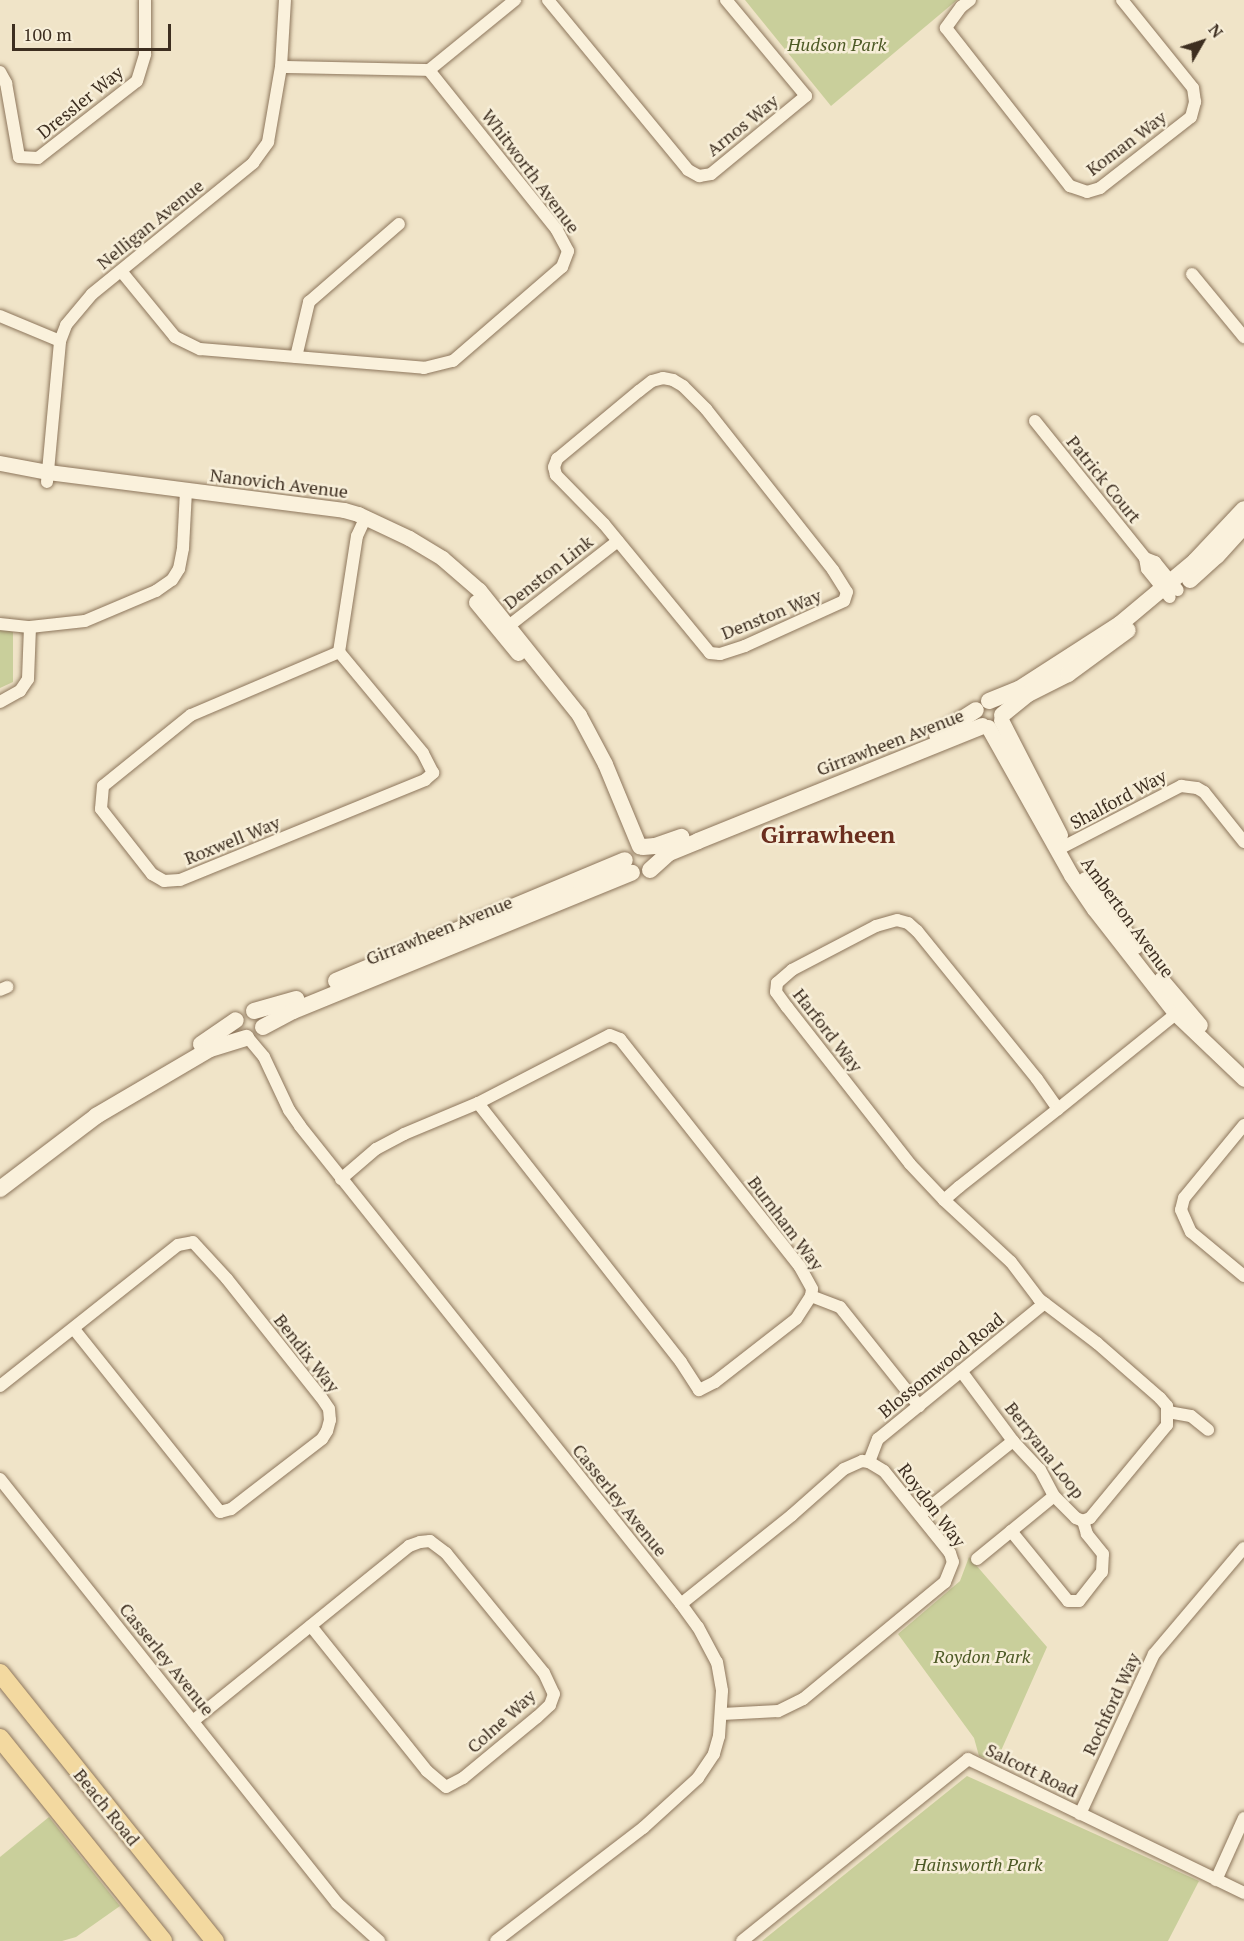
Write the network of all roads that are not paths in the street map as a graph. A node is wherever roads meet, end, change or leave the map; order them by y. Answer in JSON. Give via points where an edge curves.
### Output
{"nodes":[{"id":1,"x":145,"y":0,"type":"edge"},
{"id":2,"x":285,"y":0,"type":"edge"},
{"id":3,"x":515,"y":0,"type":"edge"},
{"id":4,"x":548,"y":0,"type":"edge"},
{"id":5,"x":726,"y":0,"type":"edge"},
{"id":6,"x":970,"y":0,"type":"edge"},
{"id":7,"x":1122,"y":0,"type":"edge"},
{"id":8,"x":281,"y":67,"type":"junction"},
{"id":9,"x":429,"y":70,"type":"junction"},
{"id":10,"x":0,"y":72,"type":"edge"},
{"id":11,"x":399,"y":224,"type":"dead end"},
{"id":12,"x":121,"y":271,"type":"junction"},
{"id":13,"x":1192,"y":274,"type":"dead end"},
{"id":14,"x":0,"y":316,"type":"edge"},
{"id":15,"x":1244,"y":338,"type":"edge"},
{"id":16,"x":60,"y":340,"type":"junction"},
{"id":17,"x":296,"y":357,"type":"junction"},
{"id":18,"x":1035,"y":421,"type":"dead end"},
{"id":19,"x":0,"y":462,"type":"edge"},
{"id":20,"x":0,"y":473,"type":"edge"},
{"id":21,"x":48,"y":477,"type":"junction"},
{"id":22,"x":186,"y":495,"type":"junction"},
{"id":23,"x":1244,"y":509,"type":"edge"},
{"id":24,"x":364,"y":521,"type":"junction"},
{"id":25,"x":1244,"y":526,"type":"edge"},
{"id":26,"x":618,"y":541,"type":"junction"},
{"id":27,"x":1171,"y":589,"type":"junction"},
{"id":28,"x":0,"y":624,"type":"edge"},
{"id":29,"x":30,"y":627,"type":"junction"},
{"id":30,"x":505,"y":628,"type":"junction"},
{"id":31,"x":339,"y":652,"type":"junction"},
{"id":32,"x":0,"y":702,"type":"edge"},
{"id":33,"x":982,"y":705,"type":"junction"},
{"id":34,"x":993,"y":722,"type":"junction"},
{"id":35,"x":1244,"y":842,"type":"edge"},
{"id":36,"x":1061,"y":848,"type":"junction"},
{"id":37,"x":634,"y":855,"type":"junction"},
{"id":38,"x":650,"y":870,"type":"junction"},
{"id":39,"x":254,"y":1011,"type":"junction"},
{"id":40,"x":1180,"y":1011,"type":"junction"},
{"id":41,"x":236,"y":1020,"type":"junction"},
{"id":42,"x":255,"y":1034,"type":"junction"},
{"id":43,"x":1244,"y":1067,"type":"edge"},
{"id":44,"x":1244,"y":1080,"type":"edge"},
{"id":45,"x":478,"y":1103,"type":"junction"},
{"id":46,"x":1058,"y":1110,"type":"junction"},
{"id":47,"x":1244,"y":1125,"type":"edge"},
{"id":48,"x":0,"y":1176,"type":"edge"},
{"id":49,"x":342,"y":1179,"type":"junction"},
{"id":50,"x":0,"y":1189,"type":"edge"},
{"id":51,"x":944,"y":1200,"type":"junction"},
{"id":52,"x":1244,"y":1276,"type":"edge"},
{"id":53,"x":811,"y":1296,"type":"junction"},
{"id":54,"x":1045,"y":1303,"type":"junction"},
{"id":55,"x":74,"y":1329,"type":"junction"},
{"id":56,"x":962,"y":1371,"type":"junction"},
{"id":57,"x":0,"y":1386,"type":"edge"},
{"id":58,"x":919,"y":1406,"type":"junction"},
{"id":59,"x":1168,"y":1413,"type":"junction"},
{"id":60,"x":1208,"y":1430,"type":"dead end"},
{"id":61,"x":1013,"y":1441,"type":"junction"},
{"id":62,"x":869,"y":1462,"type":"junction"},
{"id":63,"x":0,"y":1479,"type":"edge"},
{"id":64,"x":1054,"y":1496,"type":"junction"},
{"id":65,"x":920,"y":1515,"type":"junction"},
{"id":66,"x":1083,"y":1521,"type":"junction"},
{"id":67,"x":1011,"y":1531,"type":"junction"},
{"id":68,"x":1244,"y":1548,"type":"edge"},
{"id":69,"x":977,"y":1559,"type":"dead end"},
{"id":70,"x":1233,"y":1561,"type":"junction"},
{"id":71,"x":1244,"y":1570,"type":"edge"},
{"id":72,"x":681,"y":1604,"type":"junction"},
{"id":73,"x":311,"y":1626,"type":"junction"},
{"id":74,"x":0,"y":1673,"type":"edge"},
{"id":75,"x":722,"y":1714,"type":"junction"},
{"id":76,"x":193,"y":1721,"type":"junction"},
{"id":77,"x":0,"y":1738,"type":"edge"},
{"id":78,"x":1080,"y":1814,"type":"junction"},
{"id":79,"x":1244,"y":1818,"type":"edge"},
{"id":80,"x":1216,"y":1880,"type":"junction"},
{"id":81,"x":1244,"y":1893,"type":"edge"},
{"id":82,"x":163,"y":1941,"type":"edge"},
{"id":83,"x":215,"y":1941,"type":"edge"},
{"id":84,"x":379,"y":1941,"type":"edge"},
{"id":85,"x":496,"y":1941,"type":"edge"},
{"id":86,"x":742,"y":1941,"type":"edge"}],
"edges":[{"from":1,"to":10,"type":"street","name":"Dressler Way","via":[[145,54],[137,81],[38,158],[19,157],[6,83]]},
{"from":2,"to":8,"type":"street","name":"Nelligan Avenue"},
{"from":3,"to":9,"type":"street"},
{"from":4,"to":5,"type":"street","name":"Arnos Way","via":[[688,170],[699,176],[711,174],[806,96]]},
{"from":6,"to":7,"type":"street","name":"Koman Way","via":[[946,28],[1070,186],[1087,192],[1100,188],[1191,117],[1195,102],[1193,88]]},
{"from":8,"to":9,"type":"street"},
{"from":8,"to":12,"type":"street","name":"Nelligan Avenue","via":[[268,142],[253,163]]},
{"from":9,"to":17,"type":"street","name":"Whitworth Avenue","via":[[557,230],[568,251],[562,267],[453,361],[423,368]]},
{"from":11,"to":17,"type":"street","via":[[309,302]]},
{"from":12,"to":16,"type":"street","name":"Nelligan Avenue","via":[[77,310]]},
{"from":12,"to":17,"type":"street","name":"Whitworth Avenue","via":[[175,337],[200,349]]},
{"from":13,"to":15,"type":"street"},
{"from":14,"to":16,"type":"street"},
{"from":16,"to":21,"type":"street","name":"Nelligan Avenue"},
{"from":18,"to":27,"type":"street","name":"Patrick Court","via":[[1145,558],[1148,569]]},
{"from":19,"to":21,"type":"street","name":"Nanovich Avenue"},
{"from":20,"to":21,"type":"street","name":"Nanovich Avenue"},
{"from":21,"to":22,"type":"street","name":"Nanovich Avenue"},
{"from":22,"to":24,"type":"street","name":"Nanovich Avenue"},
{"from":22,"to":29,"type":"street","via":[[183,548],[179,569],[172,580],[156,591],[84,621]]},
{"from":23,"to":27,"type":"main road","name":"Girrawheen Avenue"},
{"from":24,"to":30,"type":"street","name":"Nanovich Avenue","via":[[449,575]]},
{"from":24,"to":31,"type":"street","via":[[357,536]]},
{"from":25,"to":27,"type":"main road","name":"Girrawheen Avenue","via":[[1217,556]]},
{"from":26,"to":26,"type":"street","name":"Denston Way","via":[[710,653],[738,649],[844,601],[846,592],[834,570],[706,409],[673,380],[652,381],[580,438],[554,466],[563,484]]},
{"from":26,"to":30,"type":"street","name":"Denston Link"},
{"from":27,"to":33,"type":"main road","name":"Girrawheen Avenue","via":[[1078,652]]},
{"from":27,"to":34,"type":"main road","name":"Girrawheen Avenue","via":[[1103,650],[1028,694]]},
{"from":28,"to":29,"type":"street"},
{"from":29,"to":32,"type":"street","via":[[28,679],[20,691]]},
{"from":30,"to":37,"type":"street","name":"Nanovich Avenue","via":[[576,726]]},
{"from":31,"to":31,"type":"street","name":"Roxwell Way","via":[[191,715],[103,786],[101,808],[152,874],[164,880],[180,880],[425,780],[433,773],[423,753]]},
{"from":33,"to":34,"type":"main road","via":[[976,719]]},
{"from":33,"to":34,"type":"main road","via":[[1000,706]]},
{"from":33,"to":37,"type":"main road","name":"Girrawheen Avenue","via":[[948,730]]},
{"from":34,"to":36,"type":"street","name":"Amberton Avenue"},
{"from":34,"to":38,"type":"main road","name":"Girrawheen Avenue","via":[[698,841],[669,854]]},
{"from":35,"to":36,"type":"street","name":"Shalford Way","via":[[1204,792],[1181,786]]},
{"from":36,"to":40,"type":"street","name":"Amberton Avenue"},
{"from":37,"to":38,"type":"main road","via":[[641,874]]},
{"from":37,"to":38,"type":"main road","via":[[653,857]]},
{"from":37,"to":39,"type":"main road","name":"Girrawheen Avenue","via":[[296,999]]},
{"from":37,"to":42,"type":"main road","name":"Girrawheen Avenue","via":[[293,1011]]},
{"from":39,"to":41,"type":"main road","name":"Girrawheen Avenue","via":[[245,1011]]},
{"from":39,"to":42,"type":"main road","via":[[261,1018]]},
{"from":40,"to":43,"type":"street","name":"Amberton Avenue"},
{"from":40,"to":44,"type":"street","name":"Amberton Avenue"},
{"from":40,"to":46,"type":"street"},
{"from":41,"to":42,"type":"main road","via":[[237,1030]]},
{"from":41,"to":48,"type":"main road","name":"Girrawheen Avenue","via":[[82,1113]]},
{"from":42,"to":49,"type":"street","name":"Casserley Avenue","via":[[289,1110]]},
{"from":42,"to":50,"type":"main road","name":"Girrawheen Avenue","via":[[210,1049],[96,1116]]},
{"from":45,"to":49,"type":"street","name":"Burnham Way","via":[[376,1149]]},
{"from":45,"to":53,"type":"street","name":"Burnham Way","via":[[610,1035],[620,1039],[800,1267],[812,1289]]},
{"from":45,"to":53,"type":"street","name":"Burnham Way","via":[[699,1390],[796,1319]]},
{"from":46,"to":51,"type":"street"},
{"from":46,"to":51,"type":"street","name":"Harford Way","via":[[1037,1079],[908,923],[897,920],[876,926],[781,978],[776,992],[787,1007],[910,1164]]},
{"from":47,"to":52,"type":"street","via":[[1184,1198],[1181,1210],[1191,1232]]},
{"from":49,"to":72,"type":"street","name":"Casserley Avenue"},
{"from":51,"to":54,"type":"street","via":[[1011,1262]]},
{"from":53,"to":58,"type":"street","via":[[840,1307]]},
{"from":54,"to":56,"type":"street","name":"Blossomwood Road"},
{"from":54,"to":59,"type":"street","via":[[1160,1398]]},
{"from":55,"to":55,"type":"street","name":"Bendix Way","via":[[220,1512],[231,1509],[327,1431],[330,1420],[321,1397],[194,1242],[178,1245]]},
{"from":55,"to":57,"type":"street","name":"Bendix Way"},
{"from":56,"to":58,"type":"street","name":"Blossomwood Road"},
{"from":56,"to":61,"type":"street","name":"Berryana Loop"},
{"from":58,"to":62,"type":"street","name":"Blossomwood Road","via":[[878,1439]]},
{"from":59,"to":60,"type":"street","via":[[1191,1416]]},
{"from":59,"to":66,"type":"street","name":"Berryana Loop","via":[[1167,1425],[1090,1518]]},
{"from":61,"to":64,"type":"street","name":"Berryana Loop","via":[[1040,1470]]},
{"from":61,"to":65,"type":"street"},
{"from":62,"to":65,"type":"street","name":"Roydon Way","via":[[884,1471]]},
{"from":62,"to":72,"type":"street","name":"Roydon Way","via":[[854,1463],[844,1469]]},
{"from":63,"to":76,"type":"street","name":"Casserley Avenue"},
{"from":64,"to":66,"type":"street","name":"Berryana Loop"},
{"from":64,"to":67,"type":"street"},
{"from":65,"to":75,"type":"street","name":"Roydon Way","via":[[950,1553],[953,1562],[945,1582],[790,1707]]},
{"from":66,"to":67,"type":"street","via":[[1087,1534],[1103,1554],[1102,1572],[1079,1601],[1068,1601]]},
{"from":67,"to":69,"type":"street"},
{"from":68,"to":70,"type":"street","name":"Rochford Way"},
{"from":70,"to":71,"type":"street"},
{"from":70,"to":78,"type":"street","name":"Rochford Way","via":[[1154,1654]]},
{"from":72,"to":75,"type":"street","name":"Casserley Avenue","via":[[717,1662]]},
{"from":73,"to":73,"type":"street","name":"Colne Way","via":[[427,1771],[446,1787],[463,1779],[537,1717],[550,1705],[554,1694],[544,1673],[453,1562],[430,1541],[409,1546]]},
{"from":73,"to":76,"type":"street","name":"Colne Way"},
{"from":74,"to":83,"type":"main road","name":"Beach Road"},
{"from":75,"to":85,"type":"street","name":"Casserley Avenue","via":[[714,1754],[686,1791]]},
{"from":76,"to":84,"type":"street","name":"Casserley Avenue","via":[[338,1903]]},
{"from":77,"to":82,"type":"main road"},
{"from":78,"to":80,"type":"street","name":"Salcott Road"},
{"from":78,"to":86,"type":"street","name":"Salcott Road","via":[[968,1759]]},
{"from":79,"to":80,"type":"street"},
{"from":80,"to":81,"type":"street","name":"Salcott Road"}]}
